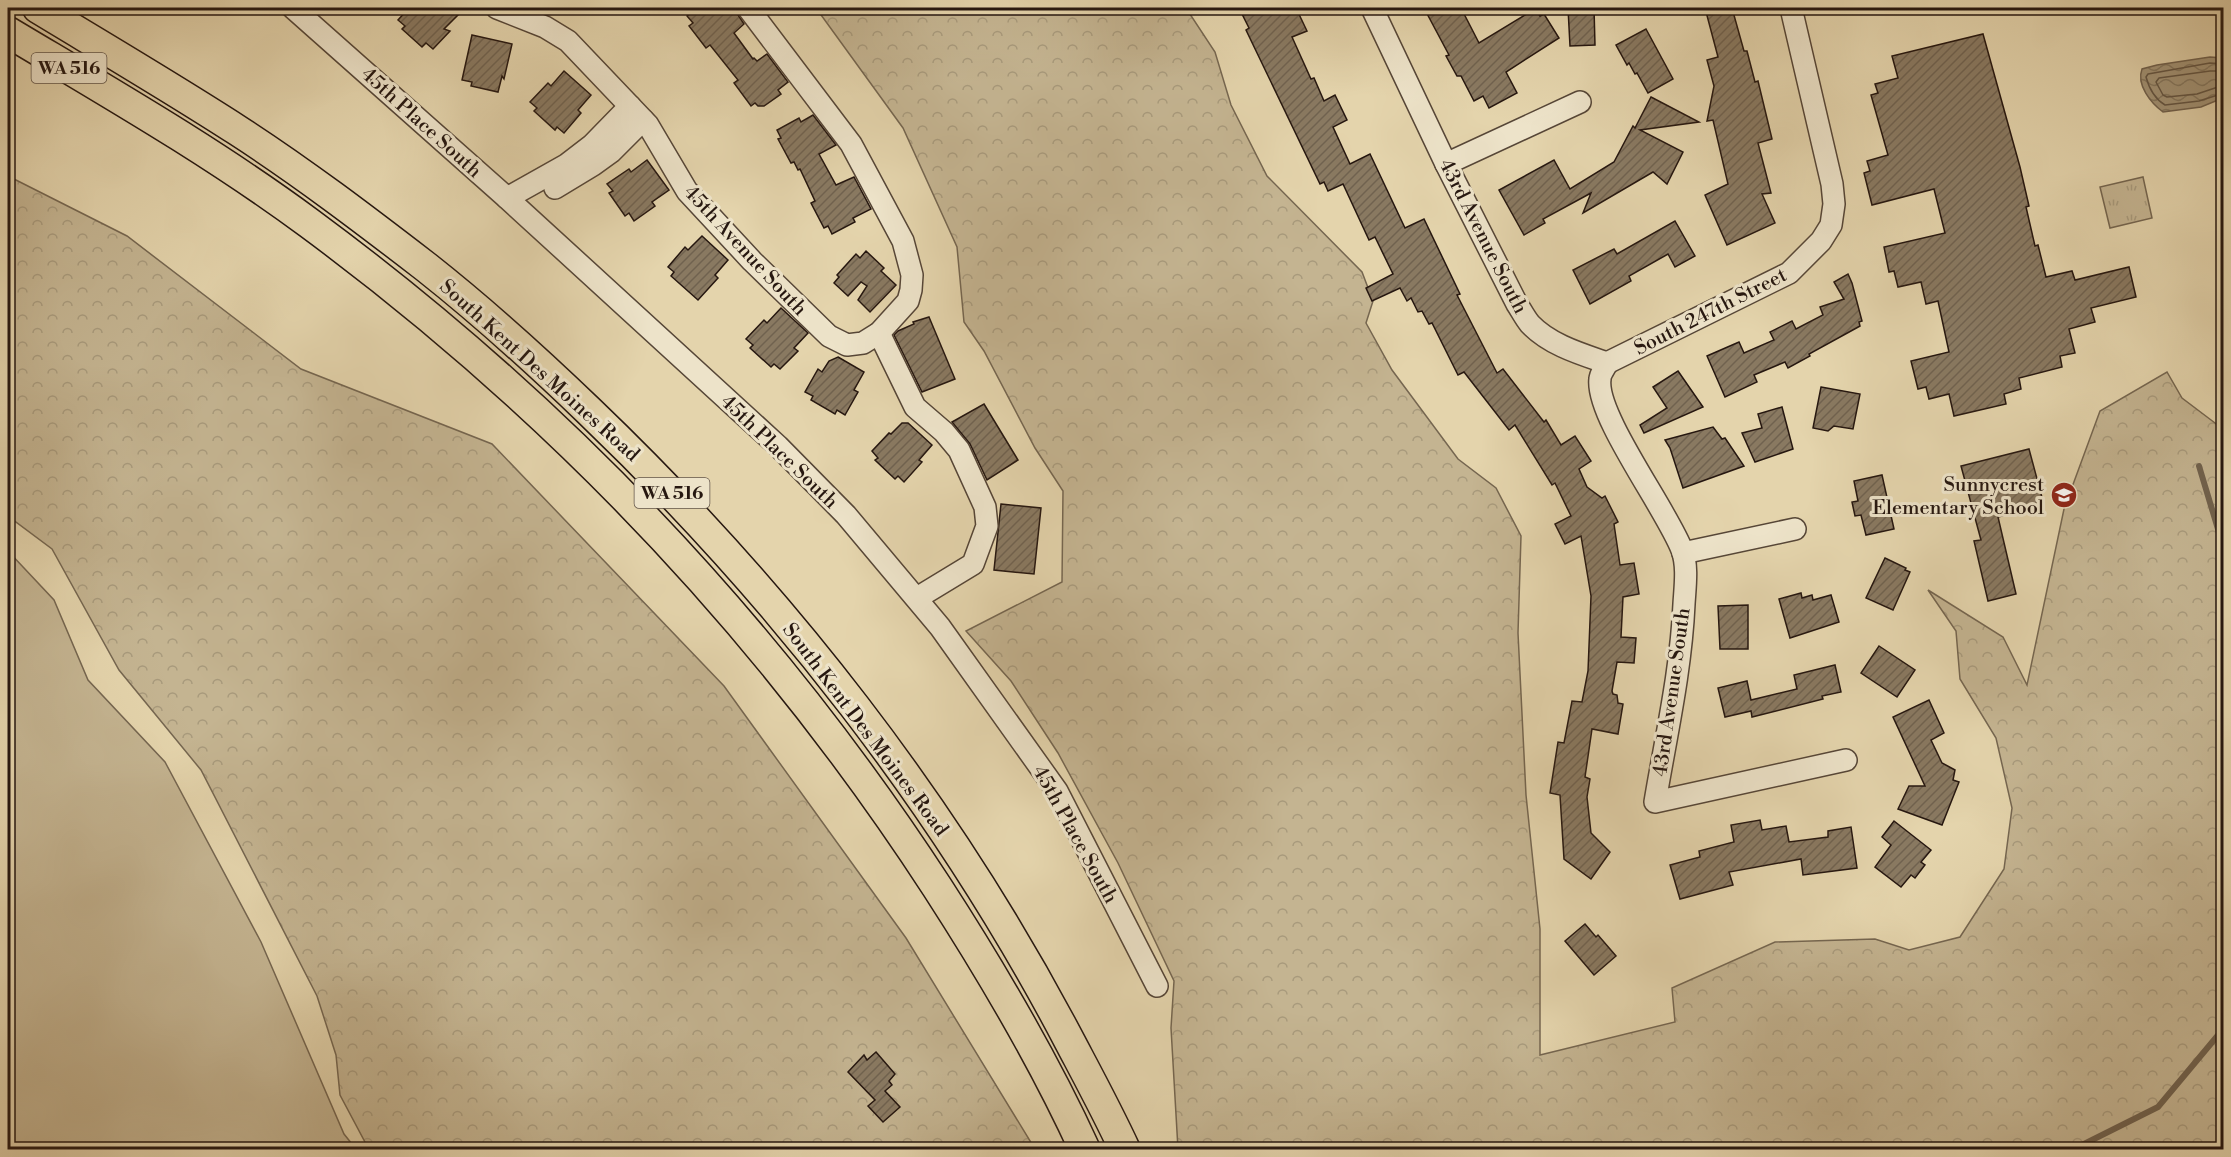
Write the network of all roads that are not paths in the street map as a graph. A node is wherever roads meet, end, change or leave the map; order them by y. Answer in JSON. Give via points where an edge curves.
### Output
{"nodes":[{"id":1,"x":38,"y":8,"type":"edge"},
{"id":2,"x":292,"y":8,"type":"edge"},
{"id":3,"x":497,"y":8,"type":"edge"},
{"id":4,"x":748,"y":8,"type":"edge"},
{"id":5,"x":1372,"y":8,"type":"edge"},
{"id":6,"x":1791,"y":8,"type":"edge"},
{"id":7,"x":8,"y":32,"type":"edge"},
{"id":8,"x":1580,"y":102,"type":"dead end"},
{"id":9,"x":636,"y":113,"type":"junction"},
{"id":10,"x":1446,"y":164,"type":"junction"},
{"id":11,"x":513,"y":204,"type":"junction"},
{"id":12,"x":879,"y":333,"type":"junction"},
{"id":13,"x":1607,"y":363,"type":"junction"},
{"id":14,"x":1795,"y":529,"type":"dead end"},
{"id":15,"x":1683,"y":552,"type":"junction"},
{"id":16,"x":916,"y":598,"type":"junction"},
{"id":17,"x":1846,"y":760,"type":"dead end"},
{"id":18,"x":1157,"y":986,"type":"dead end"},
{"id":19,"x":1086,"y":1149,"type":"edge"},
{"id":20,"x":1125,"y":1149,"type":"edge"}],
"edges":[{"from":1,"to":20,"type":"highway","name":"South Kent Des Moines Road","number":"WA 516","via":[[239,132],[371,225],[477,309],[559,382],[687,508],[787,622],[933,814],[1046,996]]},
{"from":2,"to":11,"type":"street","name":"45th Place South"},
{"from":3,"to":9,"type":"street","name":"45th Avenue South","via":[[545,27],[568,41]]},
{"from":4,"to":12,"type":"street","name":"45th Avenue South","via":[[851,144],[903,241],[912,276],[910,296]]},
{"from":5,"to":10,"type":"street","name":"43rd Avenue South"},
{"from":6,"to":13,"type":"street","name":"South 247th Street","via":[[1832,184],[1831,225],[1821,242],[1789,273]]},
{"from":7,"to":19,"type":"highway","name":"South Kent Des Moines Road","number":"WA 516","via":[[245,177],[366,266],[556,428],[647,519],[781,671],[902,833],[995,979]]},
{"from":8,"to":10,"type":"street"},
{"from":9,"to":11,"type":"street","via":[[612,152]]},
{"from":9,"to":12,"type":"street","name":"45th Avenue South","via":[[701,207],[816,325],[836,340],[852,345],[864,343]]},
{"from":10,"to":13,"type":"street","name":"43rd Avenue South","via":[[1529,324],[1548,339]]},
{"from":11,"to":16,"type":"street","name":"45th Place South","via":[[805,473]]},
{"from":12,"to":16,"type":"street","via":[[915,407],[959,450],[985,507],[987,526],[973,564]]},
{"from":13,"to":15,"type":"street","name":"43rd Avenue South","via":[[1599,378],[1607,414]]},
{"from":14,"to":15,"type":"street"},
{"from":15,"to":17,"type":"street","name":"43rd Avenue South","via":[[1686,577],[1682,641],[1655,802]]},
{"from":16,"to":18,"type":"street","name":"45th Place South","via":[[1057,791]]}]}
